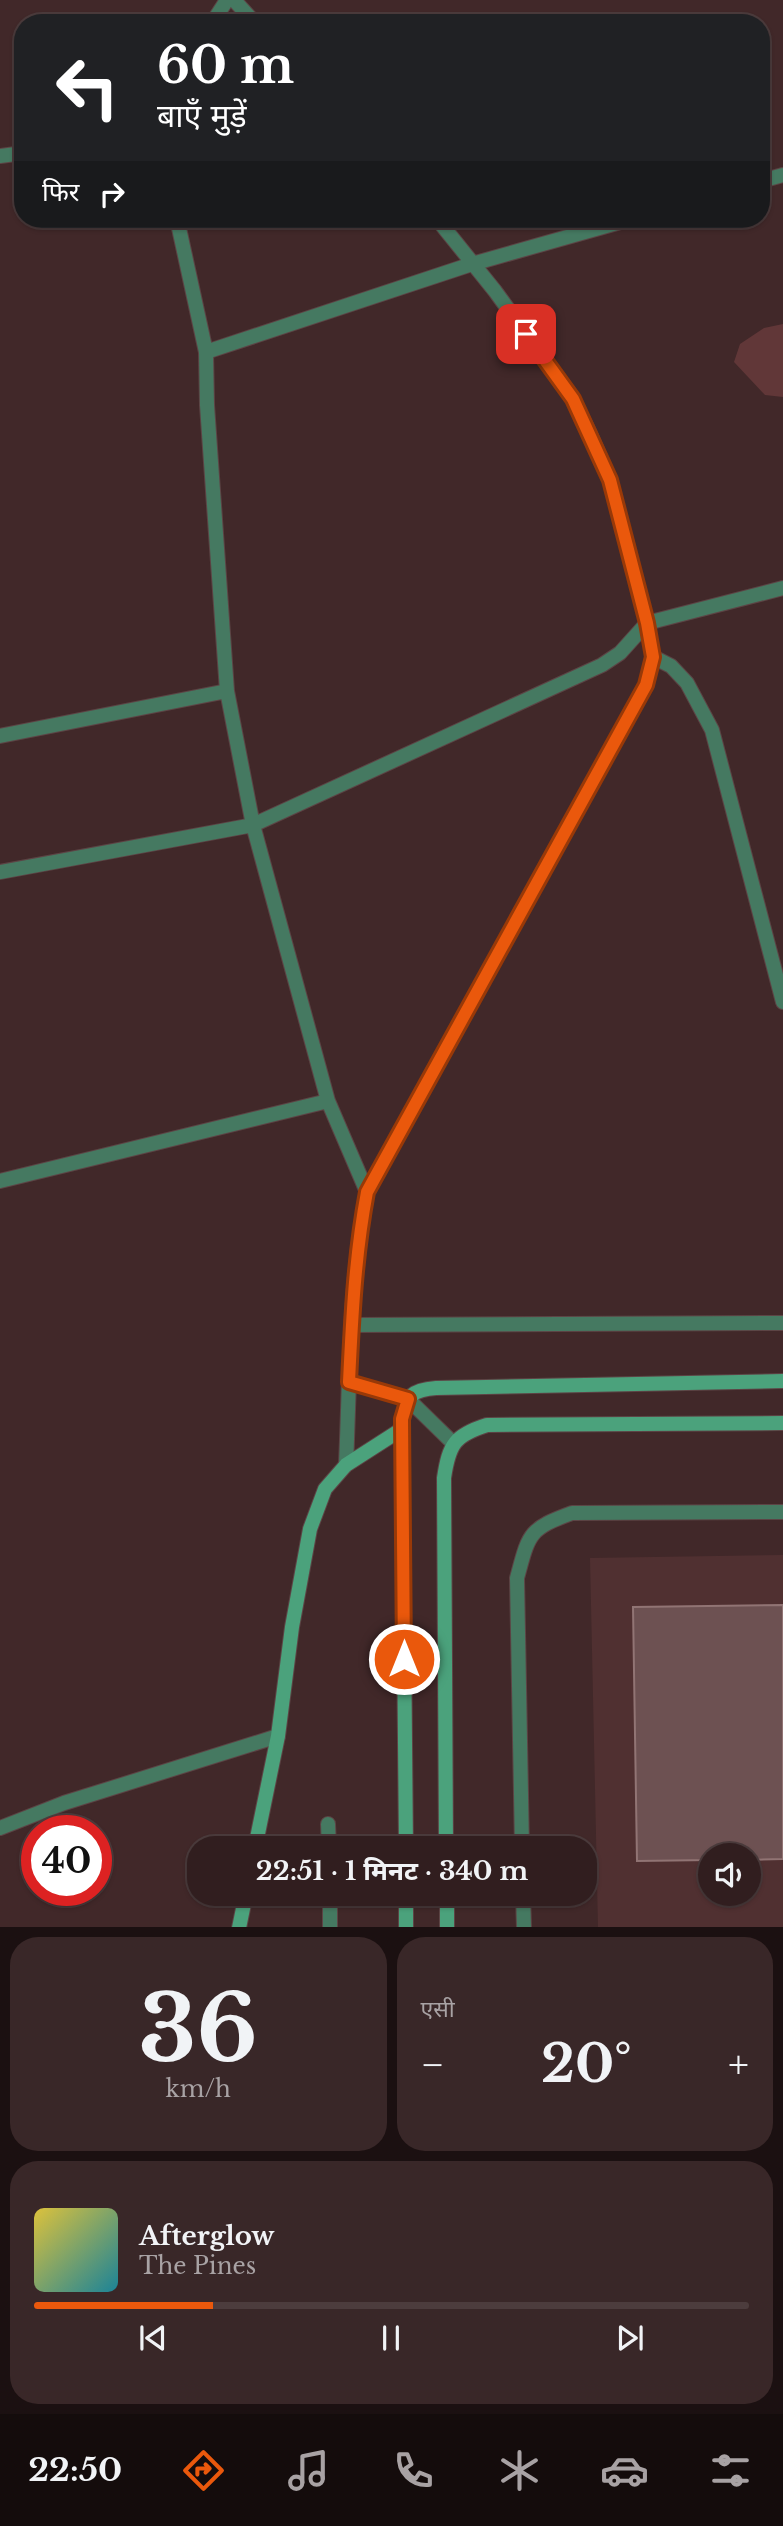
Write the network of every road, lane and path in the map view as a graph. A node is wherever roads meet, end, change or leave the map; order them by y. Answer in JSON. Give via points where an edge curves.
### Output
{"nodes":[{"id":1,"x":234,"y":0,"type":"edge"},
{"id":2,"x":247,"y":14,"type":"edge"},
{"id":3,"x":179,"y":228,"type":"edge"},
{"id":4,"x":444,"y":228,"type":"edge"},
{"id":5,"x":599,"y":228,"type":"edge"},
{"id":6,"x":472,"y":264,"type":"junction"},
{"id":7,"x":206,"y":352,"type":"junction"},
{"id":8,"x":783,"y":589,"type":"edge"},
{"id":9,"x":647,"y":623,"type":"junction"},
{"id":10,"x":653,"y":657,"type":"junction"},
{"id":11,"x":227,"y":691,"type":"junction"},
{"id":12,"x":0,"y":736,"type":"edge"},
{"id":13,"x":253,"y":825,"type":"junction"},
{"id":14,"x":0,"y":872,"type":"edge"},
{"id":15,"x":783,"y":1002,"type":"edge"},
{"id":16,"x":328,"y":1101,"type":"junction"},
{"id":17,"x":0,"y":1181,"type":"edge"},
{"id":18,"x":367,"y":1192,"type":"junction"},
{"id":19,"x":783,"y":1322,"type":"edge"},
{"id":20,"x":352,"y":1325,"type":"junction"},
{"id":21,"x":783,"y":1381,"type":"edge"},
{"id":22,"x":349,"y":1382,"type":"junction"},
{"id":23,"x":408,"y":1399,"type":"junction"},
{"id":24,"x":783,"y":1423,"type":"edge"},
{"id":25,"x":402,"y":1429,"type":"junction"},
{"id":26,"x":453,"y":1443,"type":"junction"},
{"id":27,"x":346,"y":1465,"type":"junction"},
{"id":28,"x":783,"y":1512,"type":"edge"},
{"id":29,"x":278,"y":1737,"type":"junction"},
{"id":30,"x":328,"y":1824,"type":"dead end"},
{"id":31,"x":0,"y":1828,"type":"edge"},
{"id":32,"x":257,"y":1836,"type":"edge"},
{"id":33,"x":328,"y":1836,"type":"edge"},
{"id":34,"x":406,"y":1836,"type":"edge"},
{"id":35,"x":446,"y":1836,"type":"edge"},
{"id":36,"x":522,"y":1836,"type":"edge"},
{"id":37,"x":243,"y":1906,"type":"edge"},
{"id":38,"x":330,"y":1906,"type":"edge"},
{"id":39,"x":406,"y":1906,"type":"edge"},
{"id":40,"x":447,"y":1906,"type":"edge"},
{"id":41,"x":523,"y":1906,"type":"edge"},
{"id":42,"x":239,"y":1927,"type":"edge"},
{"id":43,"x":330,"y":1927,"type":"edge"},
{"id":44,"x":406,"y":1927,"type":"edge"},
{"id":45,"x":447,"y":1927,"type":"edge"},
{"id":46,"x":524,"y":1927,"type":"edge"}],
"edges":[{"from":1,"to":2,"type":"street"},
{"from":3,"to":7,"type":"street"},
{"from":4,"to":6,"type":"street"},
{"from":5,"to":6,"type":"street"},
{"from":6,"to":7,"type":"street"},
{"from":6,"to":9,"type":"street","via":[[573,399],[610,480]]},
{"from":7,"to":11,"type":"street"},
{"from":8,"to":9,"type":"street"},
{"from":9,"to":10,"type":"street"},
{"from":9,"to":13,"type":"street","via":[[620,653],[602,665]]},
{"from":10,"to":15,"type":"street","via":[[671,666],[687,683],[712,730]]},
{"from":10,"to":18,"type":"street","via":[[646,685]]},
{"from":11,"to":12,"type":"street"},
{"from":11,"to":13,"type":"street"},
{"from":13,"to":14,"type":"street"},
{"from":13,"to":16,"type":"street"},
{"from":16,"to":17,"type":"street"},
{"from":16,"to":18,"type":"street"},
{"from":18,"to":20,"type":"street"},
{"from":19,"to":20,"type":"street"},
{"from":20,"to":22,"type":"street"},
{"from":21,"to":23,"type":"street","via":[[436,1388],[419,1390]]},
{"from":22,"to":23,"type":"street"},
{"from":22,"to":27,"type":"street"},
{"from":23,"to":25,"type":"street"},
{"from":23,"to":26,"type":"street"},
{"from":24,"to":26,"type":"street","via":[[487,1425],[466,1432]]},
{"from":25,"to":27,"type":"street"},
{"from":25,"to":34,"type":"street"},
{"from":26,"to":35,"type":"street","via":[[444,1478]]},
{"from":27,"to":29,"type":"street","via":[[325,1489],[310,1529]]},
{"from":28,"to":36,"type":"street","via":[[572,1513],[543,1523],[527,1541],[517,1578]]},
{"from":29,"to":31,"type":"street","via":[[64,1803]]},
{"from":29,"to":32,"type":"street"},
{"from":30,"to":33,"type":"street"},
{"from":37,"to":42,"type":"street"},
{"from":38,"to":43,"type":"street"},
{"from":39,"to":44,"type":"street"},
{"from":40,"to":45,"type":"street"},
{"from":41,"to":46,"type":"street"}]}
